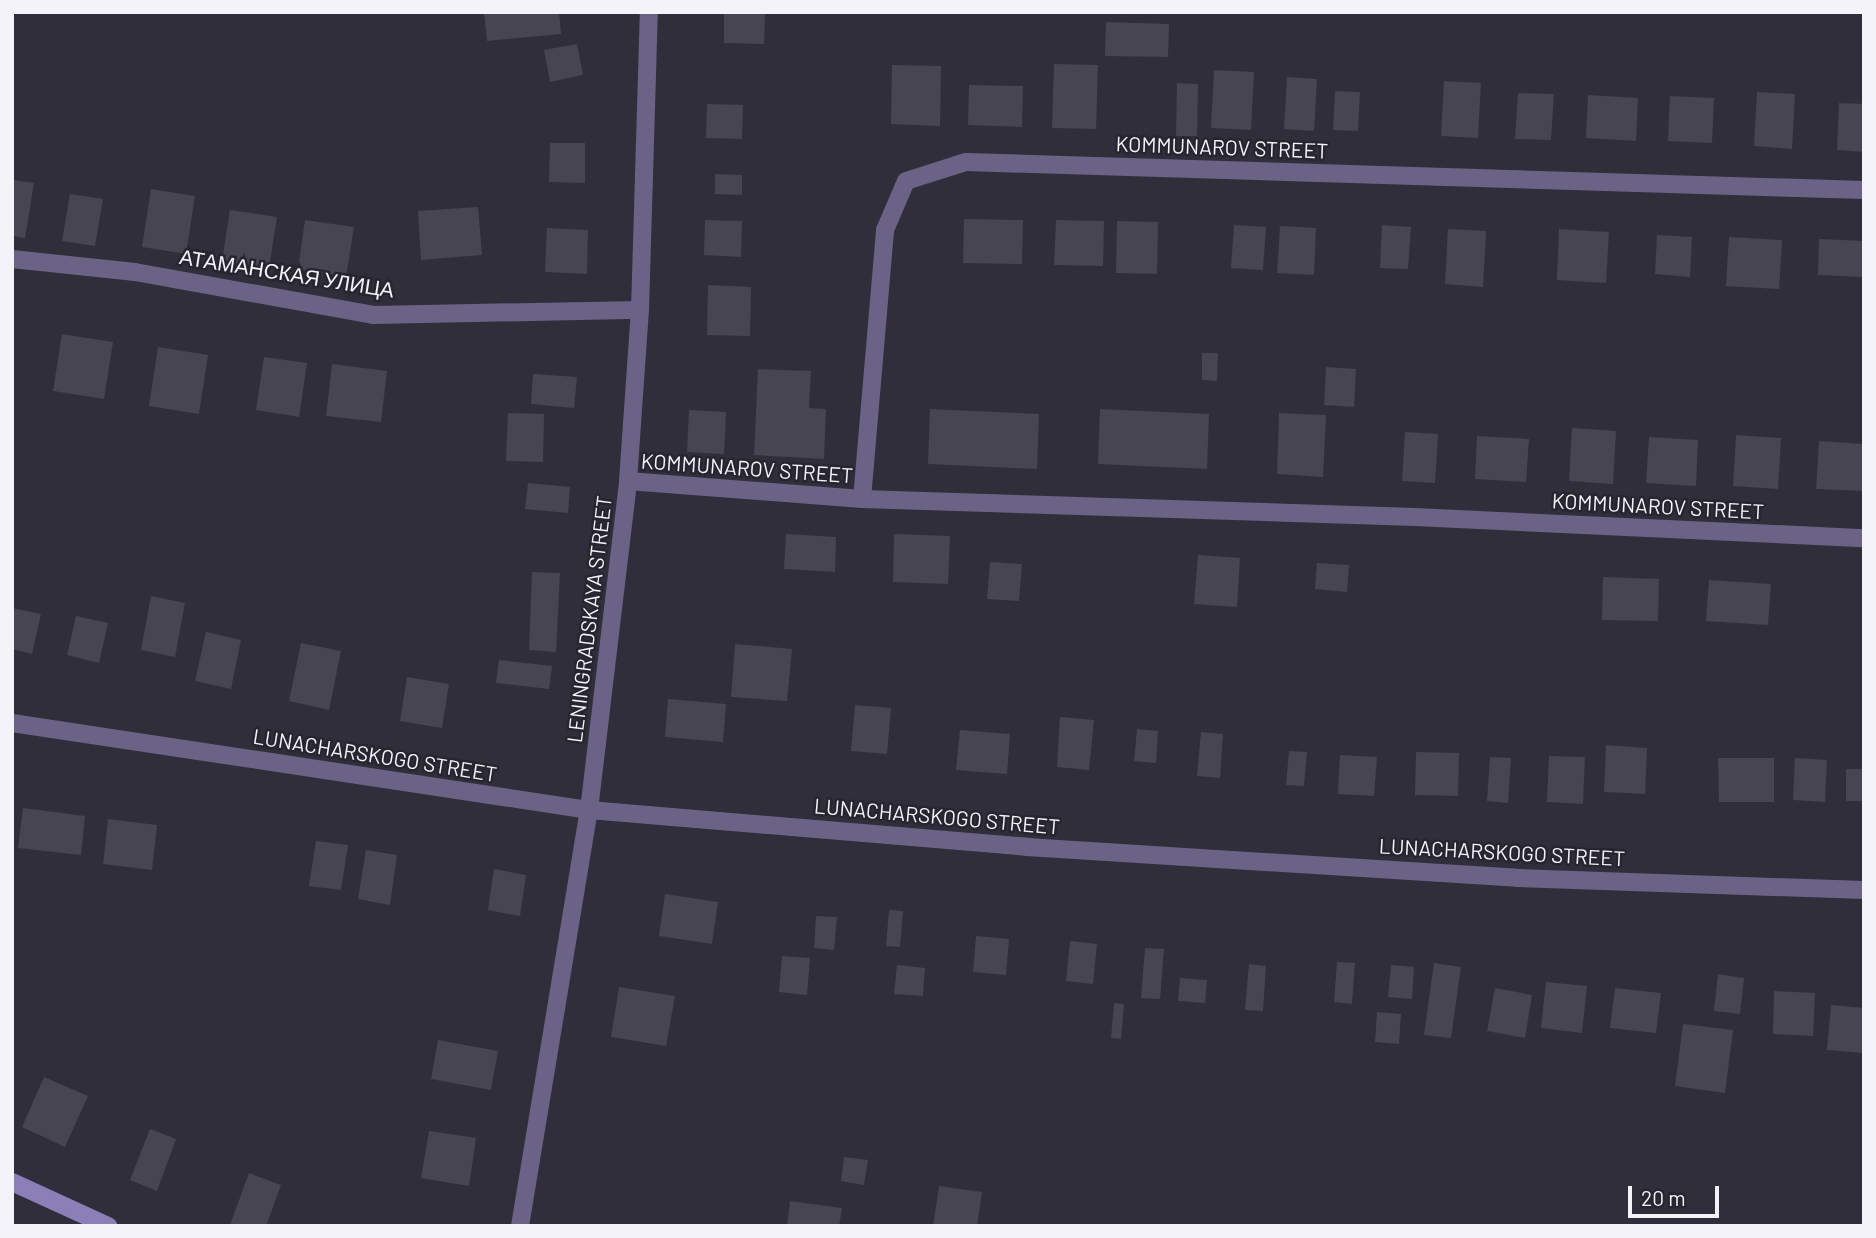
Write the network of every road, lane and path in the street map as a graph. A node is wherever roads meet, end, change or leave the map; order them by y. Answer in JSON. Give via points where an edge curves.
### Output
{"nodes":[{"id":1,"x":649,"y":12,"type":"edge"},
{"id":2,"x":1864,"y":190,"type":"edge"},
{"id":3,"x":12,"y":259,"type":"edge"},
{"id":4,"x":639,"y":310,"type":"junction"},
{"id":5,"x":628,"y":481,"type":"junction"},
{"id":6,"x":862,"y":499,"type":"junction"},
{"id":7,"x":1864,"y":538,"type":"edge"},
{"id":8,"x":12,"y":723,"type":"edge"},
{"id":9,"x":589,"y":810,"type":"junction"},
{"id":10,"x":1864,"y":890,"type":"edge"},
{"id":11,"x":12,"y":1182,"type":"edge"},
{"id":12,"x":107,"y":1226,"type":"edge"},
{"id":13,"x":520,"y":1226,"type":"edge"}],
"edges":[{"from":1,"to":4,"type":"street","name":"LENINGRADSKAYA STREET"},
{"from":2,"to":6,"type":"street","name":"KOMMUNAROV STREET","via":[[966,162],[906,181],[885,230]]},
{"from":3,"to":4,"type":"street","name":"АТАМАНСКАЯ УЛИЦА","via":[[135,272],[373,315]]},
{"from":4,"to":5,"type":"street","name":"LENINGRADSKAYA STREET"},
{"from":5,"to":6,"type":"street","name":"KOMMUNAROV STREET"},
{"from":5,"to":9,"type":"street","name":"LENINGRADSKAYA STREET"},
{"from":6,"to":7,"type":"street","name":"KOMMUNAROV STREET","via":[[1415,517]]},
{"from":8,"to":9,"type":"street","name":"LUNACHARSKOGO STREET"},
{"from":9,"to":10,"type":"street","name":"LUNACHARSKOGO STREET","via":[[1082,851],[1517,878]]},
{"from":9,"to":13,"type":"street","name":"LENINGRADSKAYA STREET"},
{"from":11,"to":12,"type":"main road"}]}
